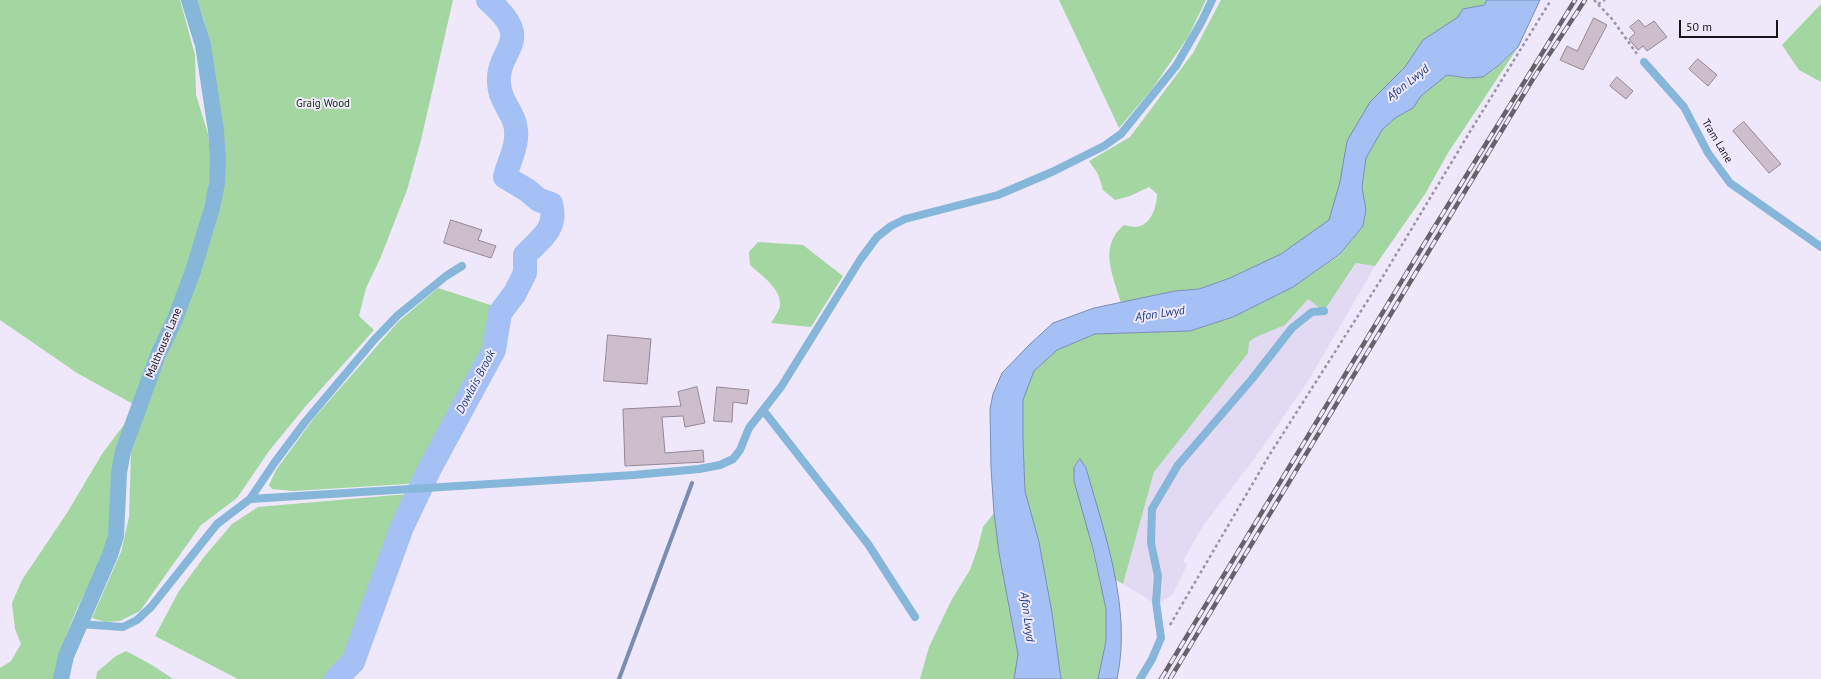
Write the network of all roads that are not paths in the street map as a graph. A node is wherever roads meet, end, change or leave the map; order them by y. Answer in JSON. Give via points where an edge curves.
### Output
{"nodes":[{"id":1,"x":189,"y":0,"type":"edge"},
{"id":2,"x":1212,"y":0,"type":"edge"},
{"id":3,"x":1644,"y":62,"type":"road end"},
{"id":4,"x":1821,"y":247,"type":"edge"},
{"id":5,"x":462,"y":266,"type":"dead end"},
{"id":6,"x":1324,"y":311,"type":"dead end"},
{"id":7,"x":763,"y":410,"type":"junction"},
{"id":8,"x":250,"y":499,"type":"junction"},
{"id":9,"x":915,"y":616,"type":"dead end"},
{"id":10,"x":79,"y":624,"type":"junction"},
{"id":11,"x":61,"y":679,"type":"edge"},
{"id":12,"x":1140,"y":679,"type":"edge"}],
"edges":[{"from":1,"to":10,"type":"street","name":"Malthouse Lane","via":[[203,45],[216,131],[217,176],[212,208],[175,319],[155,362],[123,451],[119,472],[116,536]]},
{"from":2,"to":7,"type":"lane","via":[[1176,66],[1122,134],[1104,146],[998,194],[905,219],[877,237],[781,387]]},
{"from":3,"to":4,"type":"lane","name":"Tram Lane","via":[[1684,107],[1708,153],[1730,183]]},
{"from":5,"to":8,"type":"lane","via":[[398,315],[374,340],[305,422]]},
{"from":6,"to":12,"type":"lane","via":[[1312,312],[1292,328],[1178,465],[1152,509],[1151,543],[1158,576],[1156,602],[1161,638]]},
{"from":7,"to":8,"type":"lane","via":[[749,428],[740,450],[733,459],[699,470]]},
{"from":7,"to":9,"type":"lane","via":[[868,544]]},
{"from":8,"to":10,"type":"lane","via":[[217,524],[152,607],[137,620],[123,627]]},
{"from":10,"to":11,"type":"street","name":"Malthouse Lane","via":[[66,656]]}]}
